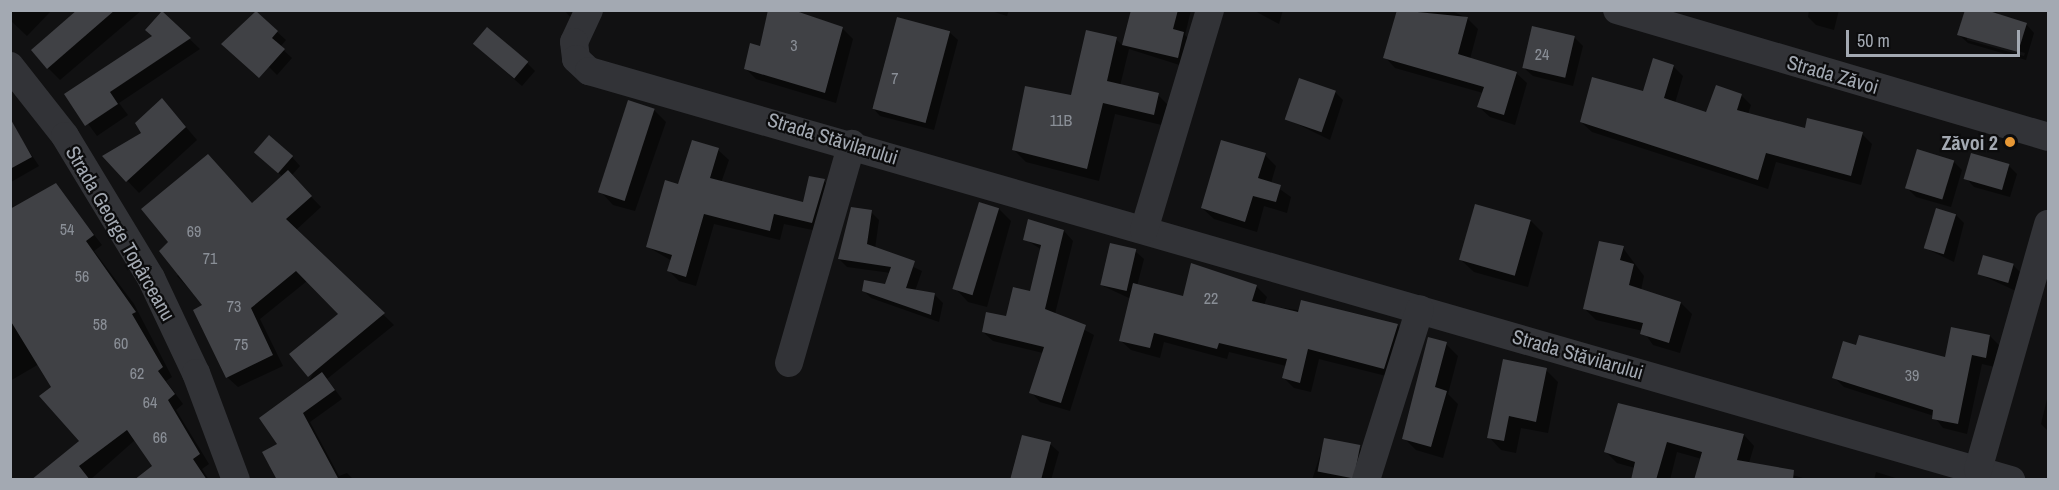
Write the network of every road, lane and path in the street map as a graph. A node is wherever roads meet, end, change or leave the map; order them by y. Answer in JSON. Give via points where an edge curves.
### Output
{"nodes":[{"id":1,"x":590,"y":10,"type":"edge"},
{"id":2,"x":1210,"y":10,"type":"edge"},
{"id":3,"x":1617,"y":10,"type":"edge"},
{"id":4,"x":10,"y":66,"type":"edge"},
{"id":5,"x":2049,"y":137,"type":"edge"},
{"id":6,"x":852,"y":144,"type":"junction"},
{"id":7,"x":2049,"y":224,"type":"edge"},
{"id":8,"x":1144,"y":230,"type":"junction"},
{"id":9,"x":1420,"y":309,"type":"junction"},
{"id":10,"x":789,"y":363,"type":"dead end"},
{"id":11,"x":1978,"y":470,"type":"junction"},
{"id":12,"x":236,"y":480,"type":"edge"},
{"id":13,"x":1366,"y":480,"type":"edge"},
{"id":14,"x":2011,"y":480,"type":"edge"}],
"edges":[{"from":1,"to":6,"type":"street","name":"Strada Stăvilarului","via":[[574,42],[576,59],[589,71]]},
{"from":2,"to":8,"type":"street"},
{"from":3,"to":5,"type":"street","name":"Strada Zăvoi"},
{"from":4,"to":12,"type":"street","name":"Strada George Topârceanu","via":[[65,136],[151,278],[196,373]]},
{"from":6,"to":8,"type":"street","name":"Strada Stăvilarului"},
{"from":6,"to":10,"type":"street"},
{"from":7,"to":11,"type":"street"},
{"from":8,"to":9,"type":"street","name":"Strada Stăvilarului"},
{"from":9,"to":11,"type":"street","name":"Strada Stăvilarului"},
{"from":9,"to":13,"type":"street"},
{"from":11,"to":14,"type":"street","name":"Strada Stăvilarului"}]}
